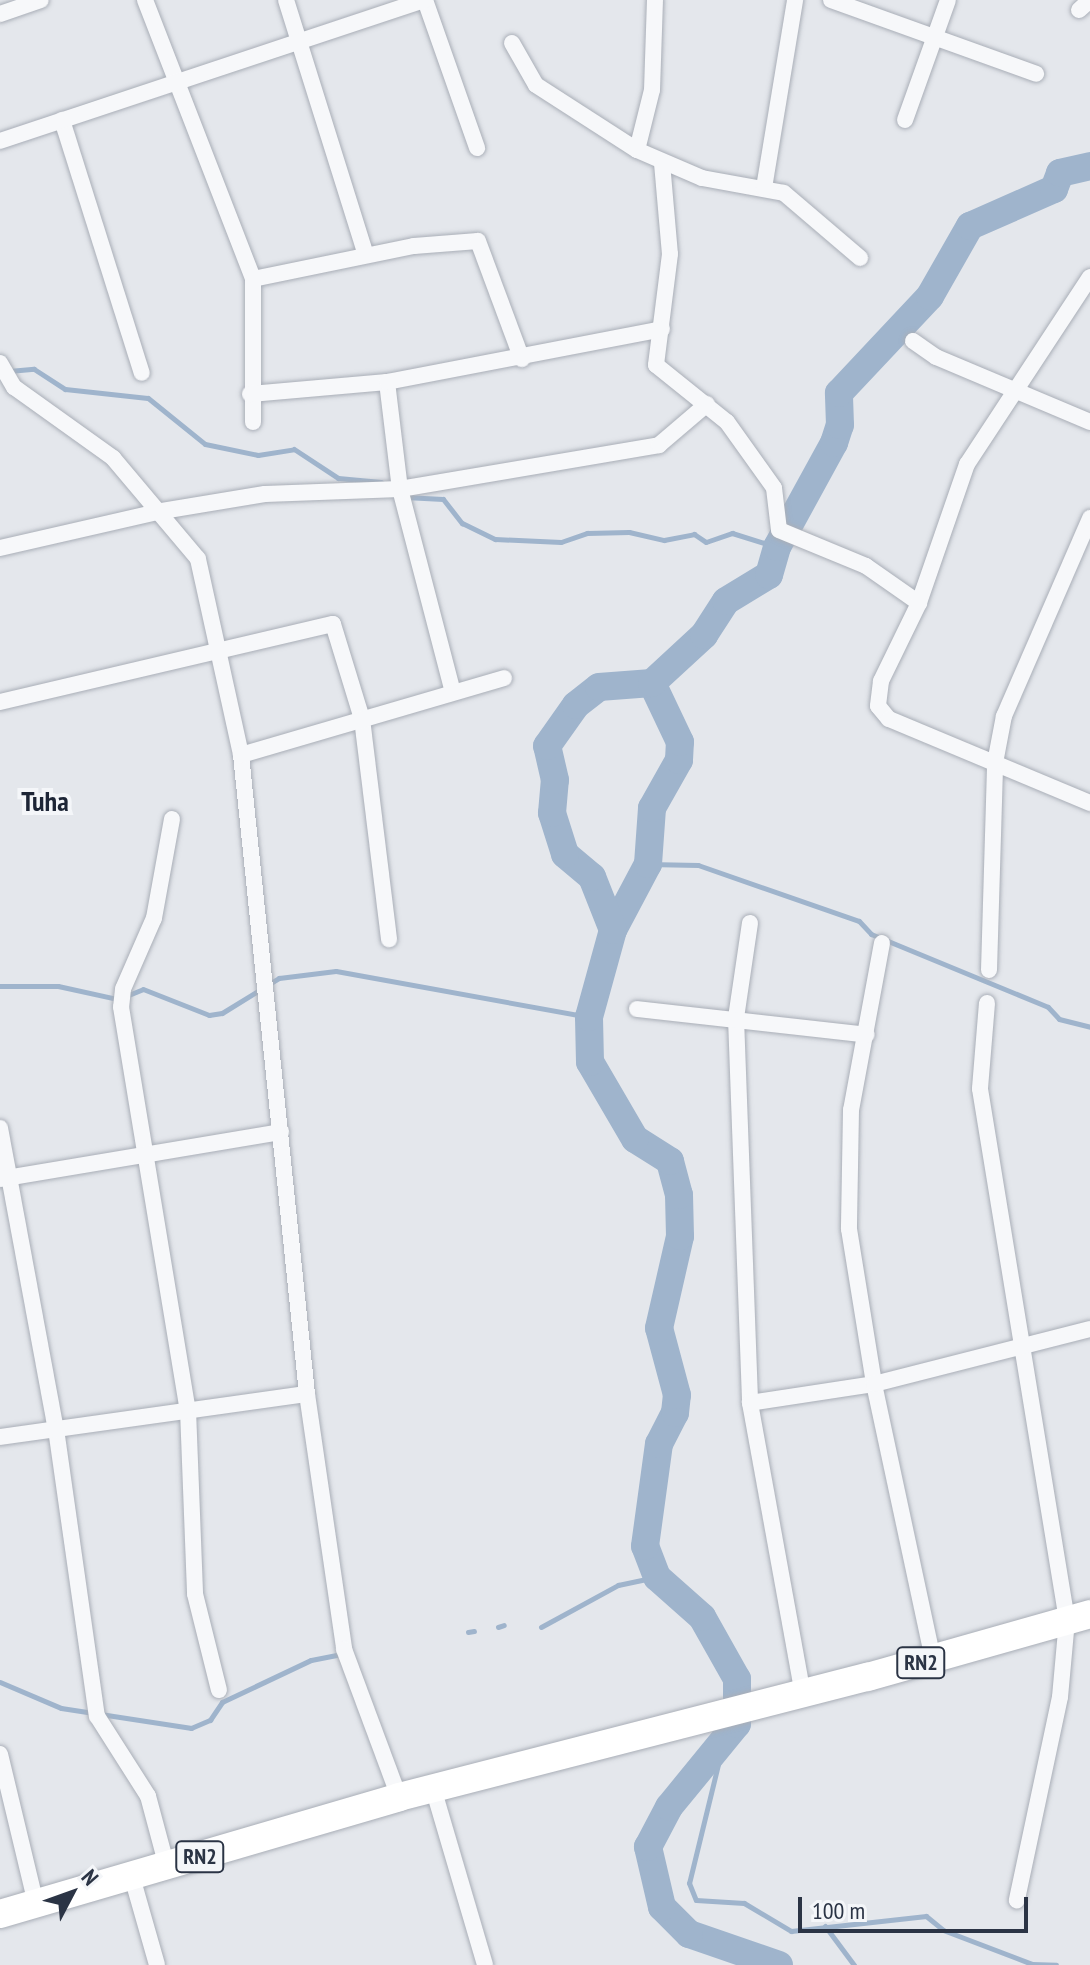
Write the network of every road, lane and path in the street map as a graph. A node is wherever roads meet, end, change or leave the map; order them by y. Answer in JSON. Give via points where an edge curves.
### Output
{"nodes":[{"id":1,"x":41,"y":0,"type":"edge"},
{"id":2,"x":145,"y":0,"type":"edge"},
{"id":3,"x":286,"y":0,"type":"edge"},
{"id":4,"x":425,"y":0,"type":"edge"},
{"id":5,"x":655,"y":0,"type":"edge"},
{"id":6,"x":795,"y":0,"type":"edge"},
{"id":7,"x":831,"y":0,"type":"edge"},
{"id":8,"x":948,"y":0,"type":"edge"},
{"id":9,"x":0,"y":14,"type":"edge"},
{"id":10,"x":933,"y":40,"type":"junction"},
{"id":11,"x":300,"y":41,"type":"junction"},
{"id":12,"x":512,"y":43,"type":"dead end"},
{"id":13,"x":1036,"y":74,"type":"dead end"},
{"id":14,"x":176,"y":85,"type":"junction"},
{"id":15,"x":62,"y":120,"type":"junction"},
{"id":16,"x":905,"y":120,"type":"dead end"},
{"id":17,"x":0,"y":141,"type":"edge"},
{"id":18,"x":477,"y":148,"type":"dead end"},
{"id":19,"x":637,"y":150,"type":"junction"},
{"id":20,"x":662,"y":163,"type":"junction"},
{"id":21,"x":764,"y":188,"type":"junction"},
{"id":22,"x":366,"y":255,"type":"junction"},
{"id":23,"x":860,"y":258,"type":"dead end"},
{"id":24,"x":1090,"y":277,"type":"edge"},
{"id":25,"x":253,"y":279,"type":"junction"},
{"id":26,"x":662,"y":329,"type":"junction"},
{"id":27,"x":913,"y":341,"type":"dead end"},
{"id":28,"x":522,"y":359,"type":"junction"},
{"id":29,"x":0,"y":363,"type":"edge"},
{"id":30,"x":142,"y":373,"type":"dead end"},
{"id":31,"x":387,"y":382,"type":"junction"},
{"id":32,"x":1018,"y":388,"type":"junction"},
{"id":33,"x":250,"y":394,"type":"junction"},
{"id":34,"x":707,"y":404,"type":"junction"},
{"id":35,"x":253,"y":422,"type":"dead end"},
{"id":36,"x":1090,"y":422,"type":"edge"},
{"id":37,"x":400,"y":489,"type":"junction"},
{"id":38,"x":162,"y":511,"type":"junction"},
{"id":39,"x":1090,"y":518,"type":"edge"},
{"id":40,"x":0,"y":548,"type":"edge"},
{"id":41,"x":919,"y":603,"type":"junction"},
{"id":42,"x":220,"y":650,"type":"junction"},
{"id":43,"x":504,"y":678,"type":"dead end"},
{"id":44,"x":453,"y":692,"type":"junction"},
{"id":45,"x":0,"y":702,"type":"edge"},
{"id":46,"x":362,"y":719,"type":"junction"},
{"id":47,"x":241,"y":755,"type":"junction"},
{"id":48,"x":995,"y":763,"type":"junction"},
{"id":49,"x":1090,"y":803,"type":"edge"},
{"id":50,"x":172,"y":819,"type":"dead end"},
{"id":51,"x":750,"y":923,"type":"dead end"},
{"id":52,"x":389,"y":939,"type":"dead end"},
{"id":53,"x":882,"y":943,"type":"dead end"},
{"id":54,"x":989,"y":970,"type":"dead end"},
{"id":55,"x":987,"y":1003,"type":"dead end"},
{"id":56,"x":637,"y":1009,"type":"dead end"},
{"id":57,"x":736,"y":1018,"type":"junction"},
{"id":58,"x":867,"y":1035,"type":"junction"},
{"id":59,"x":0,"y":1128,"type":"edge"},
{"id":60,"x":281,"y":1132,"type":"junction"},
{"id":61,"x":149,"y":1152,"type":"junction"},
{"id":62,"x":4,"y":1178,"type":"edge"},
{"id":63,"x":1090,"y":1329,"type":"edge"},
{"id":64,"x":1019,"y":1348,"type":"junction"},
{"id":65,"x":874,"y":1384,"type":"junction"},
{"id":66,"x":307,"y":1394,"type":"junction"},
{"id":67,"x":750,"y":1403,"type":"junction"},
{"id":68,"x":188,"y":1410,"type":"junction"},
{"id":69,"x":56,"y":1429,"type":"junction"},
{"id":70,"x":0,"y":1437,"type":"edge"},
{"id":71,"x":1078,"y":1617,"type":"edge"},
{"id":72,"x":933,"y":1659,"type":"junction"},
{"id":73,"x":219,"y":1690,"type":"dead end"},
{"id":74,"x":803,"y":1694,"type":"junction"},
{"id":75,"x":0,"y":1754,"type":"edge"},
{"id":76,"x":433,"y":1788,"type":"junction"},
{"id":77,"x":399,"y":1797,"type":"junction"},
{"id":78,"x":167,"y":1867,"type":"junction"},
{"id":79,"x":132,"y":1877,"type":"junction"},
{"id":80,"x":1017,"y":1900,"type":"dead end"},
{"id":81,"x":36,"y":1904,"type":"junction"},
{"id":82,"x":0,"y":1914,"type":"edge"},
{"id":83,"x":157,"y":1965,"type":"edge"},
{"id":84,"x":485,"y":1965,"type":"edge"}],
"edges":[{"from":1,"to":9,"type":"street"},
{"from":2,"to":14,"type":"street"},
{"from":3,"to":11,"type":"street"},
{"from":4,"to":11,"type":"street"},
{"from":4,"to":18,"type":"street"},
{"from":5,"to":19,"type":"street","via":[[652,90]]},
{"from":6,"to":21,"type":"street"},
{"from":7,"to":10,"type":"street"},
{"from":8,"to":10,"type":"street"},
{"from":10,"to":13,"type":"street"},
{"from":10,"to":16,"type":"street"},
{"from":11,"to":14,"type":"street"},
{"from":11,"to":22,"type":"street"},
{"from":12,"to":19,"type":"street","via":[[536,85]]},
{"from":14,"to":15,"type":"street"},
{"from":14,"to":25,"type":"street"},
{"from":15,"to":17,"type":"street"},
{"from":15,"to":30,"type":"street"},
{"from":19,"to":20,"type":"street"},
{"from":20,"to":21,"type":"street","via":[[702,178]]},
{"from":20,"to":26,"type":"street","via":[[670,254]]},
{"from":21,"to":23,"type":"street","via":[[784,193]]},
{"from":22,"to":25,"type":"street"},
{"from":22,"to":28,"type":"street","via":[[478,241]]},
{"from":24,"to":32,"type":"street"},
{"from":25,"to":33,"type":"street"},
{"from":26,"to":28,"type":"street"},
{"from":26,"to":34,"type":"street","via":[[656,365]]},
{"from":27,"to":32,"type":"street","via":[[936,357]]},
{"from":28,"to":31,"type":"street"},
{"from":29,"to":38,"type":"street","via":[[14,387],[113,458]]},
{"from":31,"to":33,"type":"street"},
{"from":31,"to":37,"type":"street"},
{"from":32,"to":36,"type":"street"},
{"from":32,"to":41,"type":"street","via":[[967,464]]},
{"from":33,"to":35,"type":"street"},
{"from":34,"to":37,"type":"street","via":[[659,445]]},
{"from":34,"to":41,"type":"street","via":[[774,488],[786,534],[866,566]]},
{"from":37,"to":38,"type":"street","via":[[265,494]]},
{"from":37,"to":44,"type":"street"},
{"from":38,"to":40,"type":"street"},
{"from":38,"to":42,"type":"street","via":[[198,559]]},
{"from":39,"to":48,"type":"street","via":[[1004,716]]},
{"from":41,"to":48,"type":"street","via":[[881,681],[878,706],[889,719]]},
{"from":42,"to":45,"type":"street"},
{"from":42,"to":46,"type":"street","via":[[333,624]]},
{"from":42,"to":47,"type":"street"},
{"from":43,"to":44,"type":"street"},
{"from":44,"to":46,"type":"street"},
{"from":46,"to":47,"type":"street"},
{"from":46,"to":52,"type":"street"},
{"from":47,"to":60,"type":"street"},
{"from":48,"to":49,"type":"street"},
{"from":48,"to":54,"type":"street"},
{"from":50,"to":61,"type":"street","via":[[154,918],[123,989],[121,1007]]},
{"from":51,"to":57,"type":"street"},
{"from":53,"to":58,"type":"street"},
{"from":55,"to":64,"type":"street","via":[[980,1089]]},
{"from":56,"to":57,"type":"street"},
{"from":57,"to":58,"type":"street"},
{"from":57,"to":67,"type":"street"},
{"from":58,"to":65,"type":"street","via":[[851,1110],[849,1229]]},
{"from":59,"to":62,"type":"street"},
{"from":60,"to":61,"type":"street"},
{"from":60,"to":66,"type":"street"},
{"from":61,"to":62,"type":"street"},
{"from":61,"to":68,"type":"street"},
{"from":62,"to":69,"type":"street"},
{"from":63,"to":64,"type":"street"},
{"from":64,"to":65,"type":"street"},
{"from":64,"to":71,"type":"street"},
{"from":65,"to":67,"type":"street"},
{"from":65,"to":72,"type":"street"},
{"from":66,"to":68,"type":"street"},
{"from":66,"to":77,"type":"street","via":[[344,1649]]},
{"from":67,"to":74,"type":"street"},
{"from":68,"to":69,"type":"street"},
{"from":68,"to":73,"type":"street","via":[[195,1594]]},
{"from":69,"to":70,"type":"street"},
{"from":69,"to":78,"type":"street","via":[[98,1712],[148,1796]]},
{"from":71,"to":72,"type":"highway","number":"RN2"},
{"from":71,"to":80,"type":"street"},
{"from":72,"to":74,"type":"highway","number":"RN2"},
{"from":74,"to":76,"type":"highway","number":"RN2"},
{"from":75,"to":81,"type":"street"},
{"from":76,"to":77,"type":"highway","number":"RN2"},
{"from":76,"to":84,"type":"street"},
{"from":77,"to":78,"type":"highway","number":"RN2"},
{"from":78,"to":79,"type":"highway","number":"RN2"},
{"from":79,"to":81,"type":"highway","number":"RN2"},
{"from":79,"to":83,"type":"street"},
{"from":81,"to":82,"type":"highway","number":"RN2"}]}
